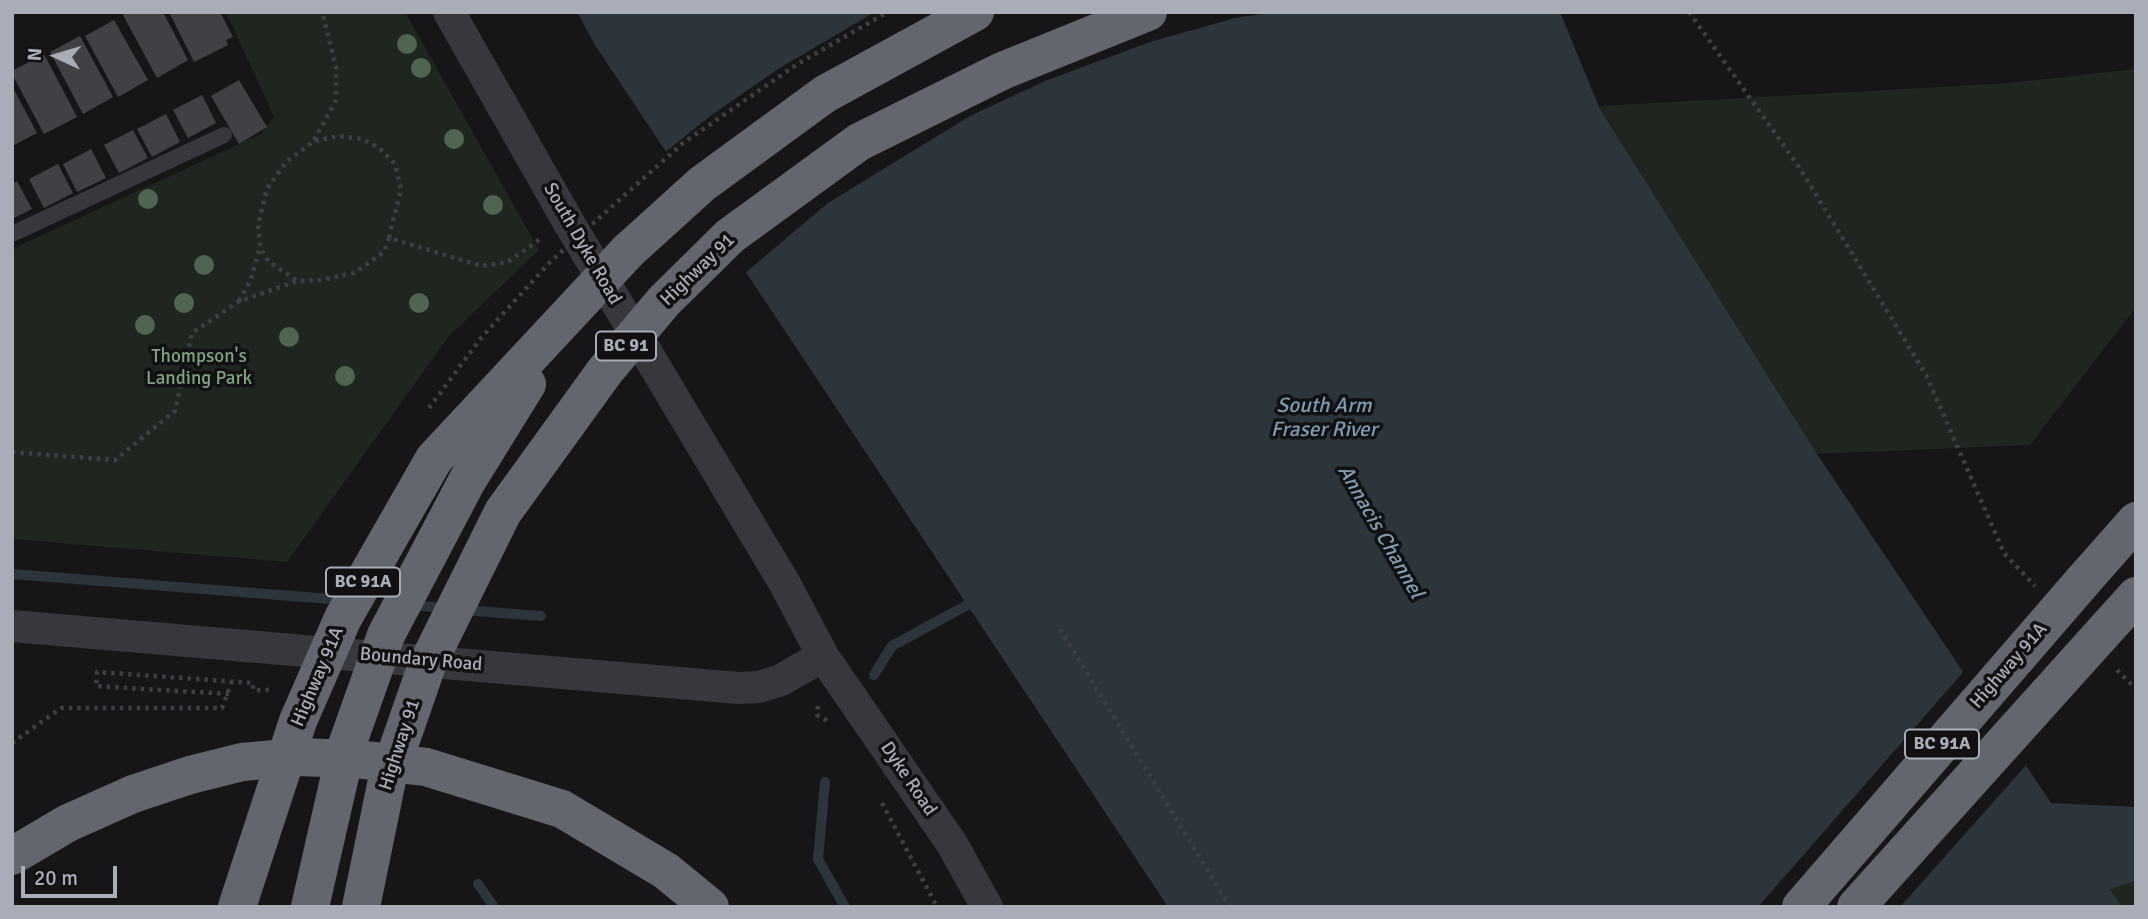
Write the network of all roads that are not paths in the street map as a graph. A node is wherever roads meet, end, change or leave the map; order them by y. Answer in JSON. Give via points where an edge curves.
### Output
{"nodes":[{"id":1,"x":449,"y":12,"type":"edge"},
{"id":2,"x":975,"y":12,"type":"edge"},
{"id":3,"x":1148,"y":12,"type":"edge"},
{"id":4,"x":224,"y":135,"type":"dead end"},
{"id":5,"x":12,"y":234,"type":"edge"},
{"id":6,"x":575,"y":307,"type":"junction"},
{"id":7,"x":2136,"y":521,"type":"edge"},
{"id":8,"x":2136,"y":596,"type":"edge"},
{"id":9,"x":12,"y":626,"type":"edge"},
{"id":10,"x":823,"y":656,"type":"junction"},
{"id":11,"x":12,"y":856,"type":"edge"},
{"id":12,"x":237,"y":907,"type":"edge"},
{"id":13,"x":310,"y":907,"type":"edge"},
{"id":14,"x":361,"y":907,"type":"edge"},
{"id":15,"x":710,"y":907,"type":"edge"},
{"id":16,"x":987,"y":907,"type":"edge"},
{"id":17,"x":1801,"y":907,"type":"edge"},
{"id":18,"x":1856,"y":907,"type":"edge"}],
"edges":[{"from":1,"to":10,"type":"street","name":"South Dyke Road"},
{"from":2,"to":6,"type":"highway","bridge":true,"via":[[825,94],[702,184]]},
{"from":3,"to":14,"type":"highway","name":"Highway 91","number":"BC 91","bridge":true,"via":[[1002,71],[859,142],[730,236],[664,301],[605,371],[503,512],[427,666],[387,780]]},
{"from":4,"to":5,"type":"lane"},
{"from":6,"to":12,"type":"highway","name":"Highway 91A","number":"BC 91A","bridge":true,"via":[[434,459],[343,618],[298,721]]},
{"from":6,"to":13,"type":"highway","bridge":true,"via":[[467,481],[386,635],[347,745]]},
{"from":7,"to":17,"type":"highway","name":"Highway 91A","number":"BC 91A","bridge":true},
{"from":8,"to":18,"type":"highway","bridge":true},
{"from":9,"to":10,"type":"street","name":"Boundary Road","via":[[738,688],[781,680]]},
{"from":10,"to":16,"type":"street","name":"Dyke Road","via":[[952,844]]},
{"from":11,"to":15,"type":"highway","via":[[68,823],[190,775],[242,762],[297,757],[356,759],[426,767],[562,809],[666,871]]}]}
